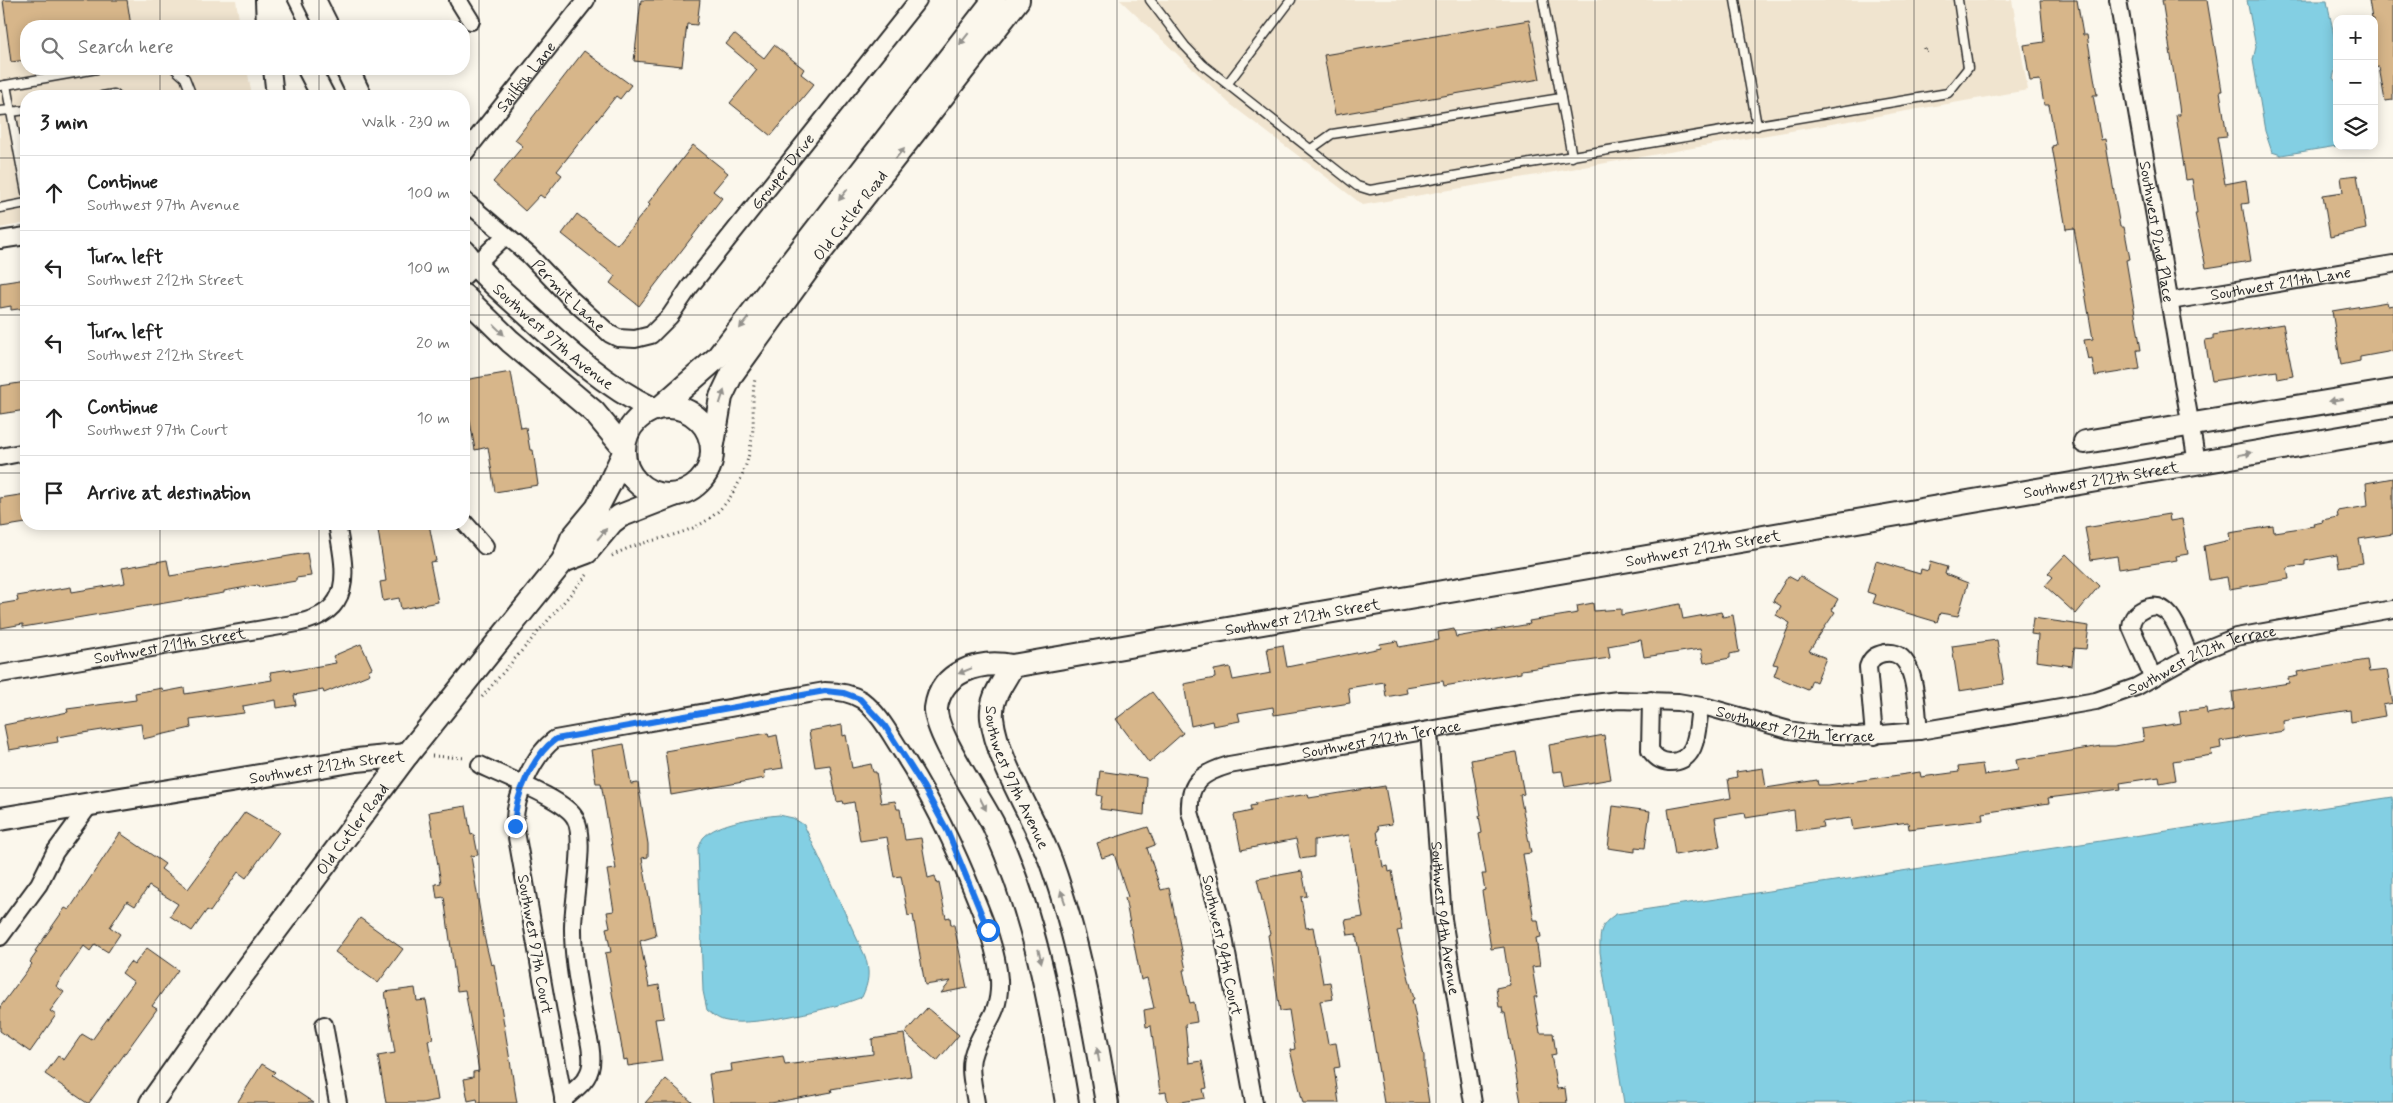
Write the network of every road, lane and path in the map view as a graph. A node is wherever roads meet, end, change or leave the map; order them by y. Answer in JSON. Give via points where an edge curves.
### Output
{"nodes":[{"id":1,"x":264,"y":0,"type":"edge"},
{"id":2,"x":274,"y":0,"type":"edge"},
{"id":3,"x":314,"y":0,"type":"edge"},
{"id":4,"x":458,"y":0,"type":"edge"},
{"id":5,"x":586,"y":0,"type":"edge"},
{"id":6,"x":918,"y":0,"type":"edge"},
{"id":7,"x":994,"y":0,"type":"edge"},
{"id":8,"x":1018,"y":0,"type":"edge"},
{"id":9,"x":1150,"y":0,"type":"edge"},
{"id":10,"x":1291,"y":0,"type":"edge"},
{"id":11,"x":1543,"y":0,"type":"edge"},
{"id":12,"x":1735,"y":0,"type":"edge"},
{"id":13,"x":1958,"y":0,"type":"edge"},
{"id":14,"x":2118,"y":0,"type":"edge"},
{"id":15,"x":264,"y":20,"type":"edge"},
{"id":16,"x":284,"y":20,"type":"edge"},
{"id":17,"x":324,"y":20,"type":"edge"},
{"id":18,"x":472,"y":21,"type":"dead end"},
{"id":19,"x":1924,"y":48,"type":"dead end"},
{"id":20,"x":1929,"y":50,"type":"dead end"},
{"id":21,"x":64,"y":75,"type":"edge"},
{"id":22,"x":182,"y":75,"type":"edge"},
{"id":23,"x":273,"y":75,"type":"edge"},
{"id":24,"x":312,"y":75,"type":"edge"},
{"id":25,"x":350,"y":75,"type":"edge"},
{"id":26,"x":1228,"y":83,"type":"junction"},
{"id":27,"x":3,"y":86,"type":"edge"},
{"id":28,"x":190,"y":90,"type":"edge"},
{"id":29,"x":274,"y":90,"type":"edge"},
{"id":30,"x":320,"y":90,"type":"edge"},
{"id":31,"x":357,"y":90,"type":"edge"},
{"id":32,"x":1561,"y":98,"type":"junction"},
{"id":33,"x":20,"y":110,"type":"edge"},
{"id":34,"x":0,"y":111,"type":"edge"},
{"id":35,"x":11,"y":111,"type":"junction"},
{"id":36,"x":1757,"y":126,"type":"junction"},
{"id":37,"x":470,"y":146,"type":"edge"},
{"id":38,"x":1311,"y":149,"type":"junction"},
{"id":39,"x":1572,"y":157,"type":"junction"},
{"id":40,"x":20,"y":160,"type":"edge"},
{"id":41,"x":20,"y":204,"type":"edge"},
{"id":42,"x":470,"y":205,"type":"edge"},
{"id":43,"x":0,"y":208,"type":"edge"},
{"id":44,"x":505,"y":236,"type":"junction"},
{"id":45,"x":20,"y":237,"type":"edge"},
{"id":46,"x":0,"y":240,"type":"edge"},
{"id":47,"x":470,"y":262,"type":"edge"},
{"id":48,"x":2393,"y":264,"type":"edge"},
{"id":49,"x":470,"y":266,"type":"edge"},
{"id":50,"x":2170,"y":301,"type":"junction"},
{"id":51,"x":470,"y":302,"type":"edge"},
{"id":52,"x":642,"y":338,"type":"joint"},
{"id":53,"x":2393,"y":390,"type":"edge"},
{"id":54,"x":658,"y":408,"type":"junction"},
{"id":55,"x":2190,"y":426,"type":"junction"},
{"id":56,"x":2393,"y":429,"type":"edge"},
{"id":57,"x":2085,"y":442,"type":"dead end"},
{"id":58,"x":712,"y":444,"type":"junction"},
{"id":59,"x":623,"y":451,"type":"junction"},
{"id":60,"x":20,"y":453,"type":"edge"},
{"id":61,"x":0,"y":457,"type":"edge"},
{"id":62,"x":2197,"y":463,"type":"junction"},
{"id":63,"x":674,"y":495,"type":"junction"},
{"id":64,"x":470,"y":529,"type":"edge"},
{"id":65,"x":337,"y":530,"type":"edge"},
{"id":66,"x":485,"y":546,"type":"dead end"},
{"id":67,"x":563,"y":561,"type":"junction"},
{"id":68,"x":2393,"y":609,"type":"edge"},
{"id":69,"x":2190,"y":657,"type":"junction"},
{"id":70,"x":1012,"y":666,"type":"junction"},
{"id":71,"x":0,"y":674,"type":"edge"},
{"id":72,"x":2153,"y":678,"type":"junction"},
{"id":73,"x":1651,"y":700,"type":"junction"},
{"id":74,"x":1700,"y":706,"type":"junction"},
{"id":75,"x":1429,"y":731,"type":"junction"},
{"id":76,"x":1919,"y":731,"type":"junction"},
{"id":77,"x":1874,"y":736,"type":"junction"},
{"id":78,"x":407,"y":755,"type":"junction"},
{"id":79,"x":480,"y":765,"type":"joint"},
{"id":80,"x":524,"y":786,"type":"junction"},
{"id":81,"x":1193,"y":788,"type":"joint"},
{"id":82,"x":91,"y":803,"type":"junction"},
{"id":83,"x":0,"y":819,"type":"edge"},
{"id":84,"x":0,"y":937,"type":"edge"},
{"id":85,"x":324,"y":1025,"type":"dead end"},
{"id":86,"x":563,"y":1101,"type":"edge"},
{"id":87,"x":972,"y":1102,"type":"edge"},
{"id":88,"x":151,"y":1103,"type":"edge"},
{"id":89,"x":338,"y":1103,"type":"edge"},
{"id":90,"x":1067,"y":1103,"type":"edge"},
{"id":91,"x":1107,"y":1103,"type":"edge"},
{"id":92,"x":1254,"y":1103,"type":"edge"},
{"id":93,"x":1474,"y":1103,"type":"edge"}],
"edges":[{"from":1,"to":15,"type":"street"},
{"from":2,"to":16,"type":"street"},
{"from":3,"to":17,"type":"street"},
{"from":4,"to":18,"type":"street"},
{"from":5,"to":37,"type":"street","name":"Sailfish Lane"},
{"from":6,"to":52,"type":"street","name":"Grouper Drive","via":[[695,280],[670,316],[650,335]]},
{"from":7,"to":54,"type":"street","name":"Old Cutler Road","one_way":true,"via":[[717,358]]},
{"from":58,"to":8,"type":"street","name":"Old Cutler Road","one_way":true,"via":[[721,397],[732,374],[819,254]]},
{"from":9,"to":26,"type":"lane","via":[[1185,46]]},
{"from":10,"to":26,"type":"lane"},
{"from":11,"to":32,"type":"lane"},
{"from":12,"to":36,"type":"lane"},
{"from":13,"to":36,"type":"lane","via":[[1968,68],[1948,93]]},
{"from":14,"to":50,"type":"street","name":"Southwest 92nd Place"},
{"from":19,"to":20,"type":"path","via":[[1924,51]]},
{"from":21,"to":27,"type":"lane"},
{"from":22,"to":28,"type":"lane"},
{"from":23,"to":29,"type":"street"},
{"from":24,"to":30,"type":"street"},
{"from":25,"to":31,"type":"street"},
{"from":26,"to":38,"type":"lane"},
{"from":27,"to":35,"type":"lane"},
{"from":32,"to":38,"type":"lane","via":[[1332,134]]},
{"from":32,"to":39,"type":"lane"},
{"from":33,"to":35,"type":"lane"},
{"from":34,"to":35,"type":"lane"},
{"from":35,"to":40,"type":"lane"},
{"from":36,"to":39,"type":"lane"},
{"from":38,"to":39,"type":"lane","via":[[1357,186],[1370,190]]},
{"from":41,"to":43,"type":"lane"},
{"from":42,"to":44,"type":"street","name":"Permit Lane"},
{"from":44,"to":47,"type":"street"},
{"from":44,"to":52,"type":"street","name":"Permit Lane","via":[[610,334],[627,339]]},
{"from":45,"to":46,"type":"street"},
{"from":48,"to":50,"type":"street","name":"Southwest 211th Lane"},
{"from":49,"to":54,"type":"street","name":"Southwest 97th Avenue","via":[[624,395]]},
{"from":50,"to":55,"type":"street","name":"Southwest 92nd Place"},
{"from":51,"to":59,"type":"street","name":"Southwest 97th Avenue","one_way":true,"via":[[510,341],[594,412]]},
{"from":53,"to":55,"type":"street","one_way":true},
{"from":54,"to":58,"type":"street","via":[[679,408],[695,415],[707,428]]},
{"from":54,"to":59,"type":"street","via":[[632,424]]},
{"from":55,"to":57,"type":"street"},
{"from":55,"to":62,"type":"street","name":"Southwest 92nd Place"},
{"from":62,"to":56,"type":"street","name":"Southwest 212th Street","one_way":true},
{"from":58,"to":63,"type":"street","via":[[712,462],[704,478],[691,489]]},
{"from":59,"to":63,"type":"street","via":[[629,474],[641,486],[657,494]]},
{"from":59,"to":67,"type":"street","name":"Old Cutler Road","via":[[597,508],[572,538]]},
{"from":60,"to":61,"type":"street"},
{"from":62,"to":70,"type":"street","name":"Southwest 212th Street"},
{"from":67,"to":63,"type":"street","one_way":true,"via":[[587,552],[620,516]]},
{"from":64,"to":66,"type":"street"},
{"from":65,"to":71,"type":"street","name":"Southwest 211th Street","via":[[344,574],[342,590],[335,604],[316,618]]},
{"from":67,"to":78,"type":"street","name":"Old Cutler Road"},
{"from":68,"to":69,"type":"street","name":"Southwest 212th Terrace","via":[[2243,635]]},
{"from":69,"to":72,"type":"street","name":"Southwest 212th Terrace"},
{"from":69,"to":72,"type":"street","via":[[2166,610],[2157,606],[2138,612],[2131,626]]},
{"from":70,"to":90,"type":"street","one_way":true,"via":[[996,663],[974,667],[950,679],[941,693],[936,709],[937,720],[944,739],[991,821],[1021,892],[1047,984]]},
{"from":91,"to":70,"type":"street","name":"Southwest 97th Avenue","one_way":true,"via":[[1084,976],[1067,909],[1047,852],[1002,756],[994,726],[995,693]]},
{"from":72,"to":76,"type":"street","name":"Southwest 212th Terrace","via":[[2119,694],[2088,703]]},
{"from":73,"to":74,"type":"street","name":"Southwest 212th Terrace"},
{"from":73,"to":74,"type":"street","via":[[1650,750],[1661,761],[1672,762],[1688,757],[1693,748]]},
{"from":73,"to":75,"type":"street","name":"Southwest 212th Terrace","via":[[1592,703]]},
{"from":74,"to":77,"type":"street","name":"Southwest 212th Terrace","via":[[1789,730],[1836,736]]},
{"from":75,"to":81,"type":"street","name":"Southwest 212th Terrace","via":[[1229,765],[1207,772]]},
{"from":75,"to":93,"type":"street","name":"Southwest 94th Avenue","via":[[1443,918]]},
{"from":76,"to":77,"type":"street","name":"Southwest 212th Terrace"},
{"from":76,"to":77,"type":"street","via":[[1910,667],[1898,654],[1888,653],[1877,655],[1870,660],[1868,667]]},
{"from":78,"to":79,"type":"path","name":"Southwest 212th Street","via":[[464,757]]},
{"from":78,"to":82,"type":"street","name":"Southwest 212th Street","via":[[357,760]]},
{"from":78,"to":88,"type":"street","name":"Old Cutler Road"},
{"from":79,"to":80,"type":"street"},
{"from":80,"to":86,"type":"street","name":"Southwest 97th Court","via":[[517,800],[515,826]]},
{"from":80,"to":86,"type":"street","via":[[562,804],[574,816],[579,830],[573,948],[591,1064],[585,1079]]},
{"from":80,"to":87,"type":"street","via":[[542,753],[556,739],[825,691],[860,699],[885,726],[937,810],[968,878],[995,952],[998,1000],[972,1060]]},
{"from":81,"to":92,"type":"street","name":"Southwest 94th Court","via":[[1190,812],[1221,922]]},
{"from":82,"to":83,"type":"street","name":"Southwest 212th Street"},
{"from":82,"to":84,"type":"street"},
{"from":85,"to":89,"type":"street"}]}
